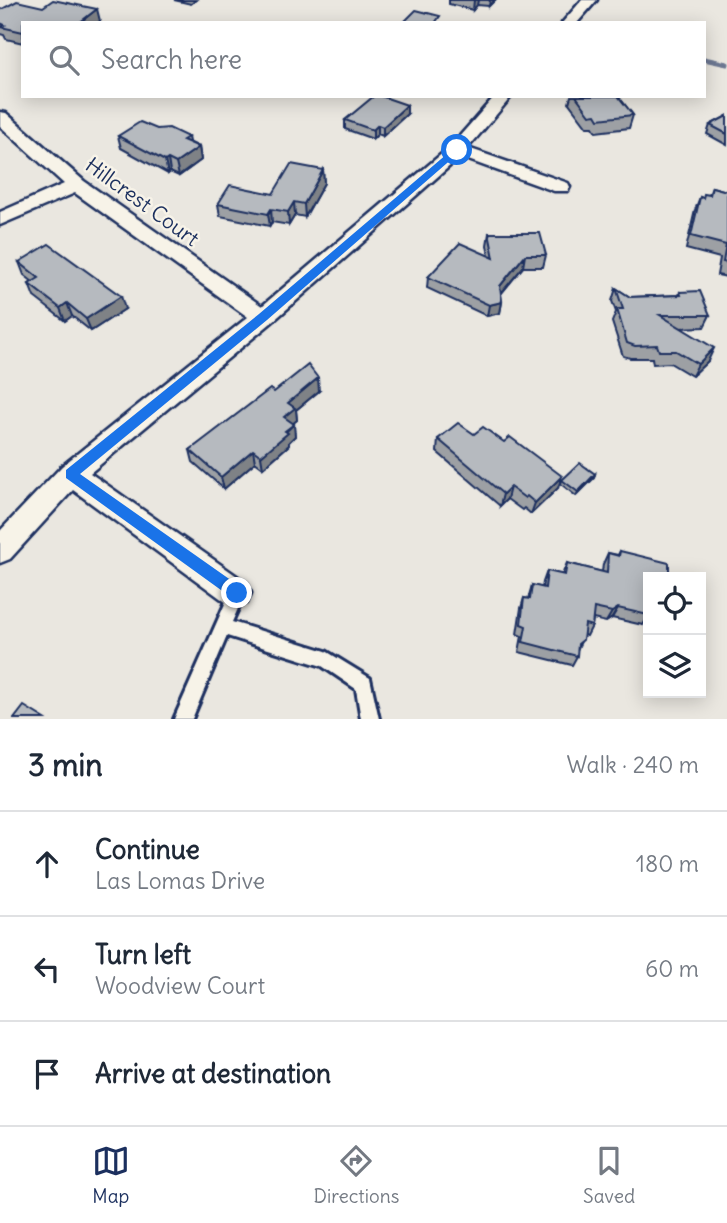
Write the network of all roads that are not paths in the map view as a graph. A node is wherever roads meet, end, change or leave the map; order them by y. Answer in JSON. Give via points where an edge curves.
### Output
{"nodes":[{"id":1,"x":590,"y":0,"type":"edge"},
{"id":2,"x":571,"y":21,"type":"edge"},
{"id":3,"x":502,"y":98,"type":"edge"},
{"id":4,"x":0,"y":117,"type":"edge"},
{"id":5,"x":457,"y":150,"type":"junction"},
{"id":6,"x":77,"y":185,"type":"junction"},
{"id":7,"x":561,"y":187,"type":"dead end"},
{"id":8,"x":0,"y":219,"type":"edge"},
{"id":9,"x":263,"y":317,"type":"junction"},
{"id":10,"x":71,"y":474,"type":"junction"},
{"id":11,"x":0,"y":550,"type":"edge"},
{"id":12,"x":237,"y":593,"type":"joint"},
{"id":13,"x":223,"y":627,"type":"junction"},
{"id":14,"x":186,"y":717,"type":"edge"},
{"id":15,"x":370,"y":719,"type":"edge"}],
"edges":[{"from":1,"to":2,"type":"street"},
{"from":3,"to":5,"type":"street"},
{"from":4,"to":6,"type":"street","name":"Hillcrest Court"},
{"from":5,"to":7,"type":"street"},
{"from":5,"to":9,"type":"street"},
{"from":6,"to":8,"type":"street"},
{"from":6,"to":9,"type":"street","name":"Hillcrest Court"},
{"from":9,"to":10,"type":"street"},
{"from":10,"to":11,"type":"street"},
{"from":10,"to":12,"type":"street"},
{"from":12,"to":13,"type":"lane"},
{"from":13,"to":14,"type":"lane"},
{"from":13,"to":15,"type":"lane","via":[[326,659],[364,684]]}]}
